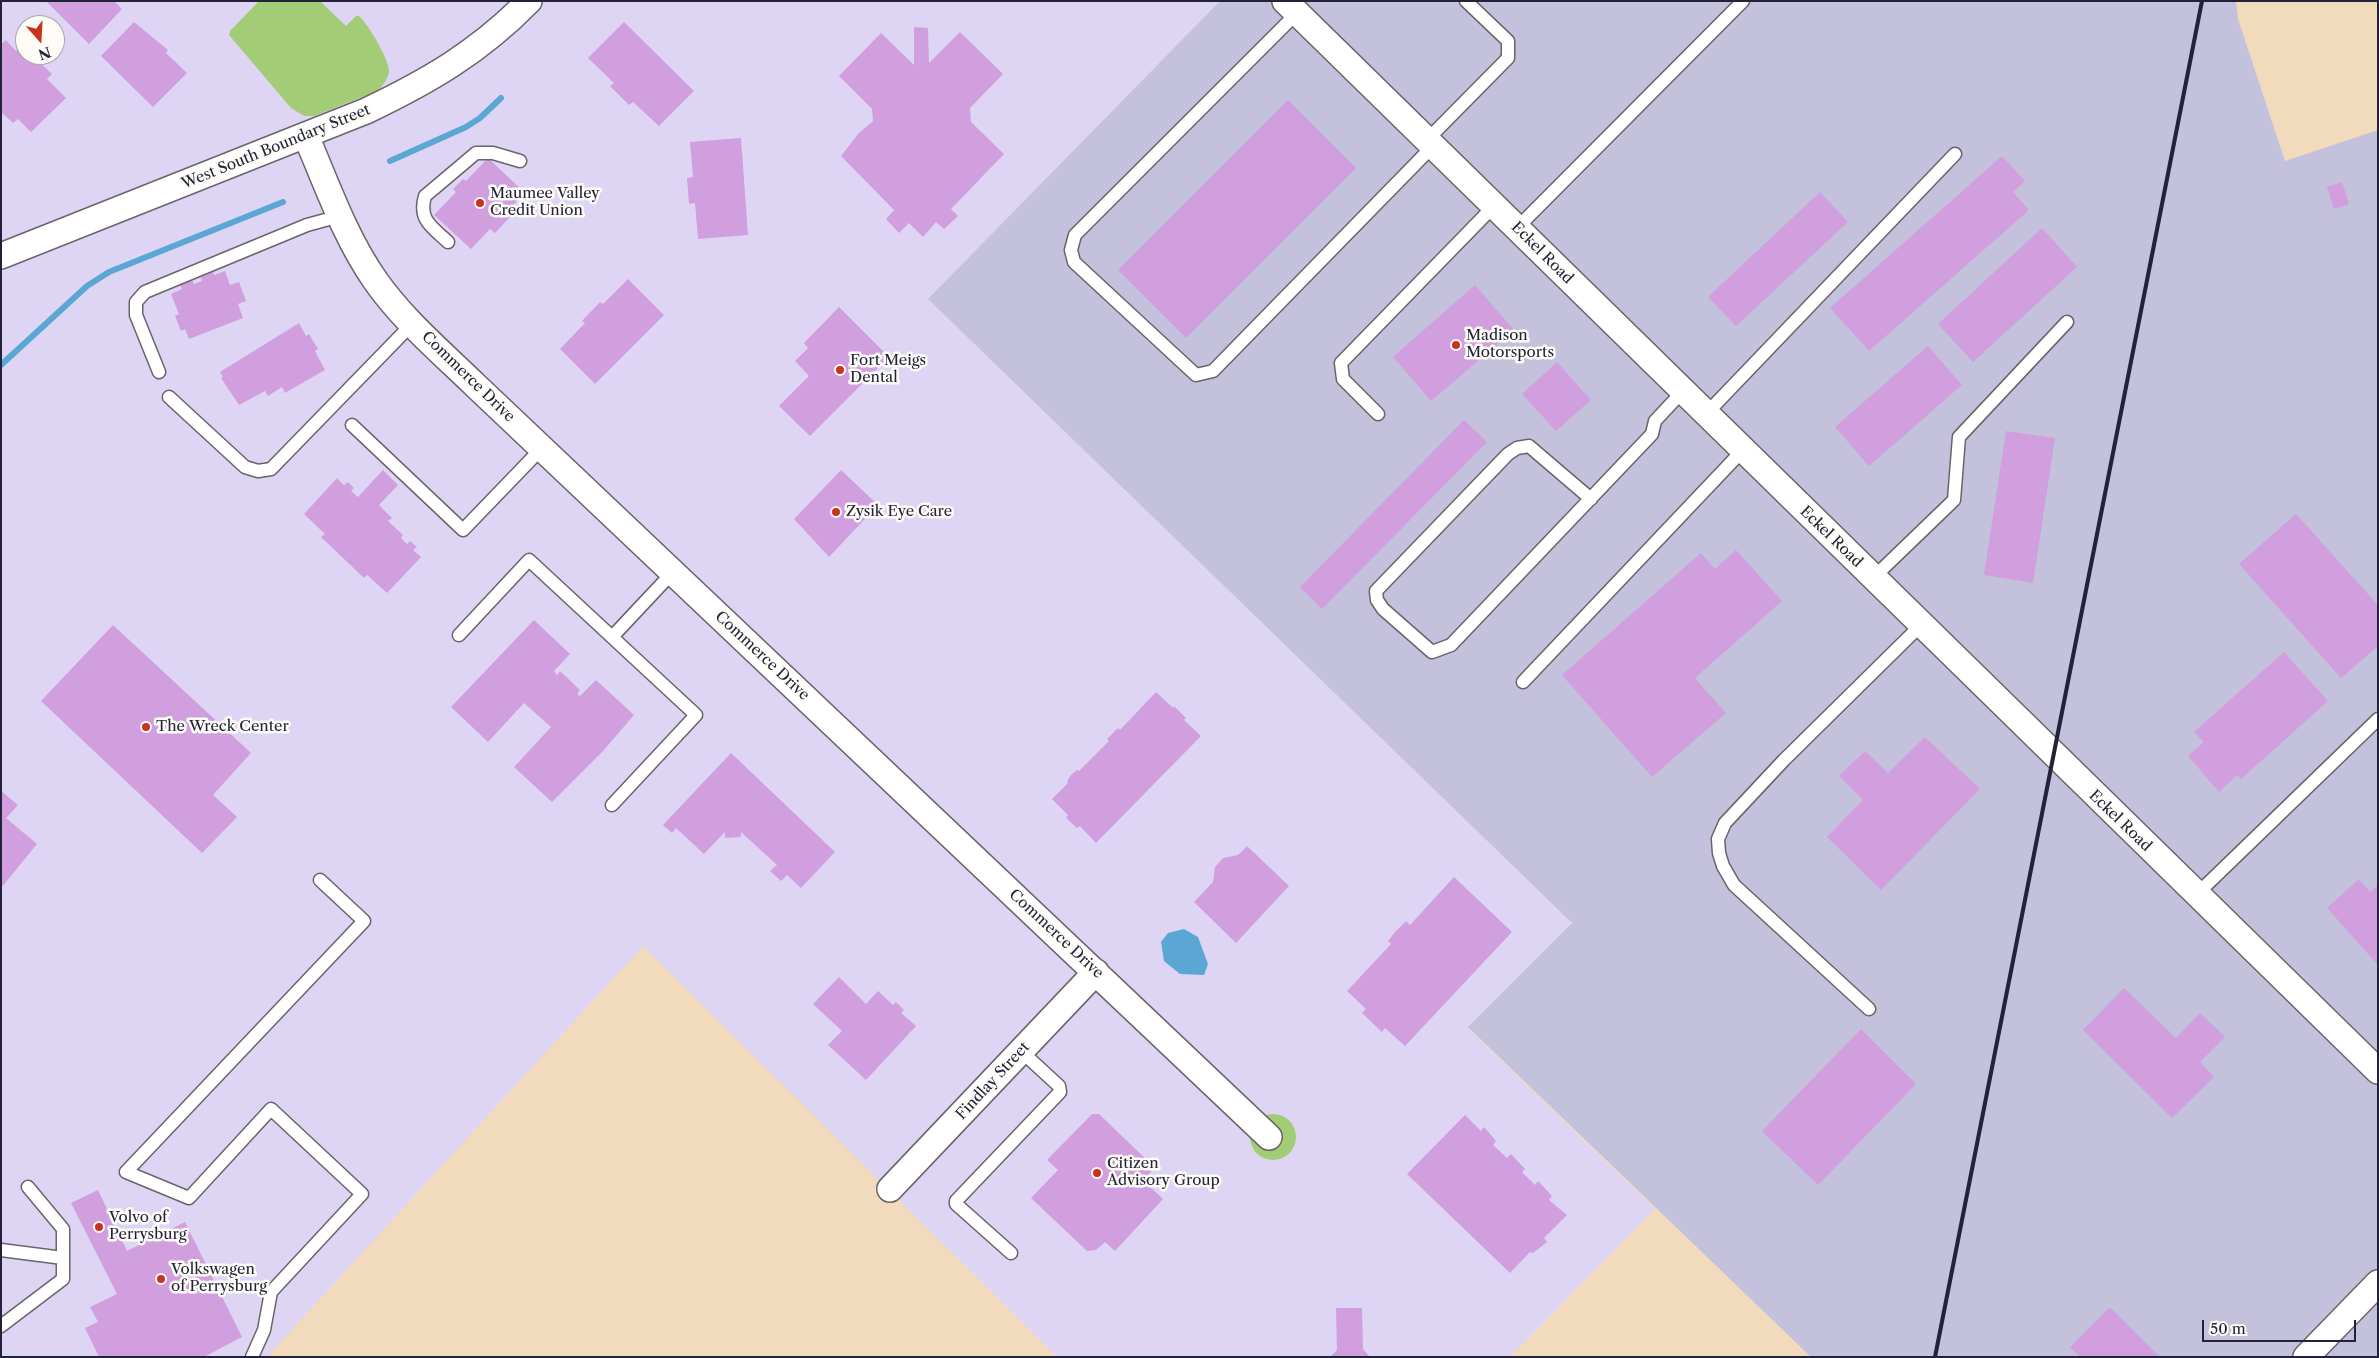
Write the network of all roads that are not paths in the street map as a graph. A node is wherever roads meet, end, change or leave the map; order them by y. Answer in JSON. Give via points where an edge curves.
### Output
{"nodes":[{"id":1,"x":529,"y":1,"type":"edge"},
{"id":2,"x":1466,"y":1,"type":"edge"},
{"id":3,"x":1744,"y":1,"type":"edge"},
{"id":4,"x":1291,"y":7,"type":"edge"},
{"id":5,"x":306,"y":136,"type":"junction"},
{"id":6,"x":1430,"y":143,"type":"junction"},
{"id":7,"x":1955,"y":154,"type":"dead end"},
{"id":8,"x":520,"y":161,"type":"dead end"},
{"id":9,"x":1494,"y":206,"type":"junction"},
{"id":10,"x":340,"y":216,"type":"junction"},
{"id":11,"x":1517,"y":228,"type":"junction"},
{"id":12,"x":448,"y":242,"type":"dead end"},
{"id":13,"x":1,"y":256,"type":"edge"},
{"id":14,"x":2067,"y":322,"type":"dead end"},
{"id":15,"x":413,"y":323,"type":"junction"},
{"id":16,"x":159,"y":372,"type":"dead end"},
{"id":17,"x":1682,"y":391,"type":"junction"},
{"id":18,"x":169,"y":397,"type":"dead end"},
{"id":19,"x":1378,"y":414,"type":"dead end"},
{"id":20,"x":1706,"y":414,"type":"junction"},
{"id":21,"x":352,"y":425,"type":"dead end"},
{"id":22,"x":542,"y":448,"type":"junction"},
{"id":23,"x":1743,"y":450,"type":"junction"},
{"id":24,"x":1590,"y":499,"type":"junction"},
{"id":25,"x":673,"y":572,"type":"junction"},
{"id":26,"x":1873,"y":578,"type":"junction"},
{"id":27,"x":1921,"y":625,"type":"junction"},
{"id":28,"x":458,"y":635,"type":"dead end"},
{"id":29,"x":612,"y":637,"type":"junction"},
{"id":30,"x":1524,"y":682,"type":"dead end"},
{"id":31,"x":2378,"y":719,"type":"edge"},
{"id":32,"x":612,"y":804,"type":"dead end"},
{"id":33,"x":320,"y":880,"type":"dead end"},
{"id":34,"x":2196,"y":895,"type":"junction"},
{"id":35,"x":1096,"y":972,"type":"junction"},
{"id":36,"x":1869,"y":1009,"type":"dead end"},
{"id":37,"x":1021,"y":1051,"type":"junction"},
{"id":38,"x":2378,"y":1071,"type":"edge"},
{"id":39,"x":1269,"y":1137,"type":"dead end"},
{"id":40,"x":28,"y":1187,"type":"dead end"},
{"id":41,"x":890,"y":1189,"type":"dead end"},
{"id":42,"x":1,"y":1250,"type":"edge"},
{"id":43,"x":1011,"y":1253,"type":"dead end"},
{"id":44,"x":63,"y":1258,"type":"junction"},
{"id":45,"x":2378,"y":1283,"type":"edge"},
{"id":46,"x":1,"y":1326,"type":"edge"},
{"id":47,"x":252,"y":1357,"type":"edge"},
{"id":48,"x":2306,"y":1357,"type":"edge"}],
"edges":[{"from":1,"to":5,"type":"street","name":"West South Boundary Street","via":[[482,44],[422,84]]},
{"from":2,"to":6,"type":"lane","via":[[1508,41],[1508,58]]},
{"from":3,"to":11,"type":"lane"},
{"from":4,"to":6,"type":"street","name":"Eckel Road"},
{"from":4,"to":6,"type":"lane","via":[[1075,235],[1071,250],[1074,262],[1196,375],[1213,371]]},
{"from":5,"to":10,"type":"street","name":"Commerce Drive"},
{"from":5,"to":13,"type":"street","name":"West South Boundary Street"},
{"from":6,"to":9,"type":"street","name":"Eckel Road"},
{"from":7,"to":20,"type":"lane"},
{"from":8,"to":12,"type":"lane","via":[[493,153],[476,153],[425,196],[422,213]]},
{"from":9,"to":11,"type":"street","name":"Eckel Road"},
{"from":9,"to":19,"type":"lane","via":[[1341,363],[1343,379]]},
{"from":10,"to":15,"type":"street","name":"Commerce Drive","via":[[375,280]]},
{"from":10,"to":16,"type":"lane","via":[[307,225],[145,292],[136,302],[136,315]]},
{"from":11,"to":17,"type":"street","name":"Eckel Road"},
{"from":14,"to":26,"type":"lane","via":[[1959,437],[1954,500]]},
{"from":15,"to":18,"type":"lane","via":[[271,469],[258,471],[245,467]]},
{"from":15,"to":22,"type":"street","name":"Commerce Drive"},
{"from":17,"to":20,"type":"street","name":"Eckel Road"},
{"from":17,"to":24,"type":"lane","via":[[1655,420],[1652,434]]},
{"from":20,"to":23,"type":"street","name":"Eckel Road"},
{"from":21,"to":22,"type":"lane","via":[[463,530]]},
{"from":22,"to":25,"type":"street","name":"Commerce Drive"},
{"from":23,"to":26,"type":"street","name":"Eckel Road"},
{"from":23,"to":30,"type":"lane"},
{"from":24,"to":24,"type":"lane","via":[[1451,645],[1432,652],[1377,600],[1376,591],[1508,454],[1518,448],[1529,446]]},
{"from":25,"to":29,"type":"lane"},
{"from":25,"to":35,"type":"street","name":"Commerce Drive"},
{"from":26,"to":27,"type":"street","name":"Eckel Road"},
{"from":27,"to":34,"type":"street","name":"Eckel Road"},
{"from":27,"to":36,"type":"lane","via":[[1778,767],[1725,823],[1718,839],[1722,866],[1734,885]]},
{"from":28,"to":29,"type":"lane","via":[[529,560]]},
{"from":29,"to":32,"type":"lane","via":[[696,715]]},
{"from":31,"to":34,"type":"lane"},
{"from":33,"to":47,"type":"lane","via":[[364,921],[126,1172],[189,1198],[271,1109],[362,1194],[270,1292],[264,1330]]},
{"from":34,"to":38,"type":"street","name":"Eckel Road"},
{"from":35,"to":37,"type":"street","name":"Findlay Street"},
{"from":35,"to":39,"type":"street","name":"Commerce Drive"},
{"from":37,"to":41,"type":"street","name":"Findlay Street"},
{"from":37,"to":43,"type":"lane","via":[[1059,1086],[1060,1092],[956,1201]]},
{"from":40,"to":44,"type":"lane","via":[[63,1229]]},
{"from":42,"to":44,"type":"lane"},
{"from":44,"to":46,"type":"lane","via":[[63,1279]]},
{"from":45,"to":48,"type":"street"}]}
